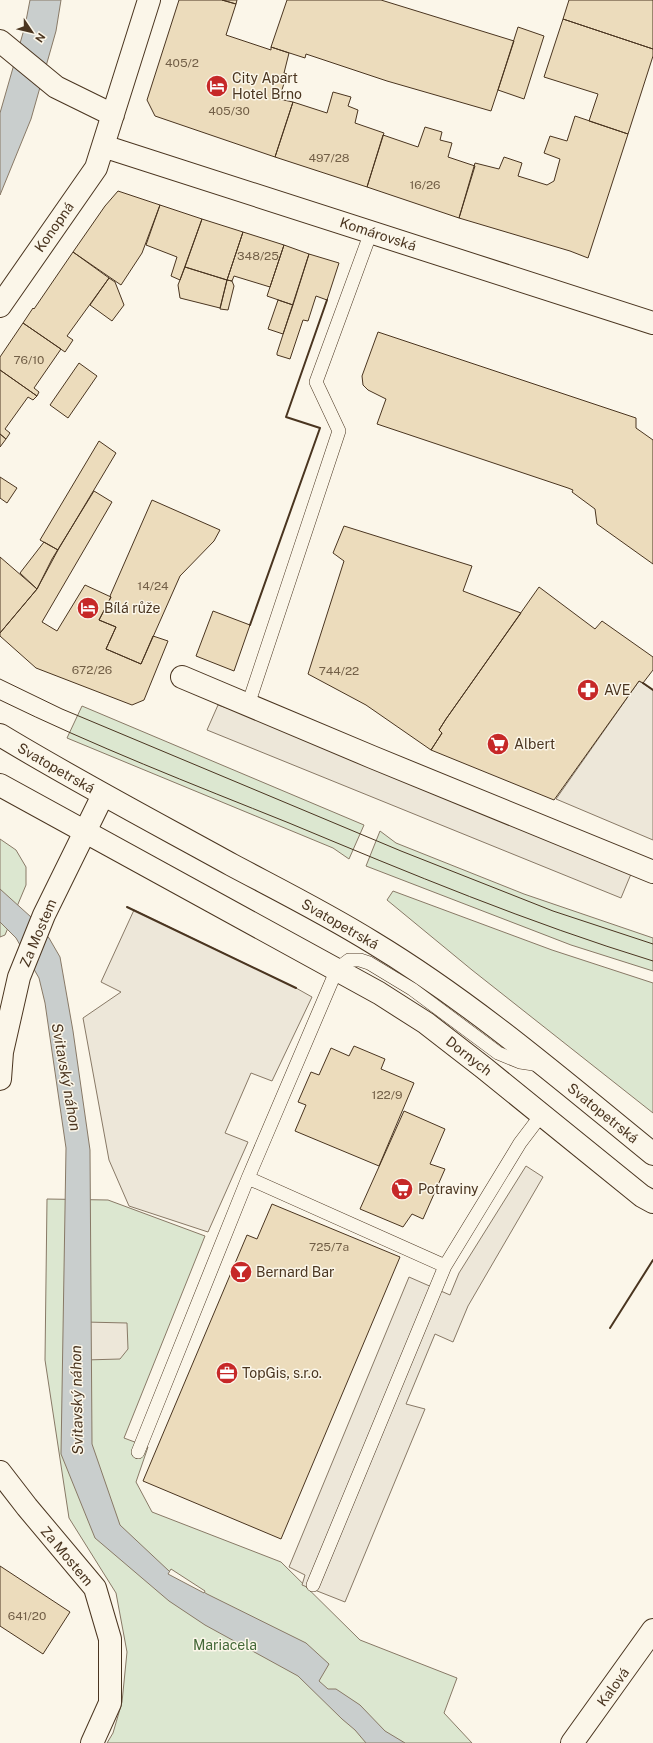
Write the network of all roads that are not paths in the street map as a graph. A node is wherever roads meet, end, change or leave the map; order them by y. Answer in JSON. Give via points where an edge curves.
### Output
{"nodes":[{"id":1,"x":149,"y":0,"type":"edge"},
{"id":2,"x":1,"y":42,"type":"edge"},
{"id":3,"x":113,"y":115,"type":"junction"},
{"id":4,"x":103,"y":146,"type":"junction"},
{"id":5,"x":371,"y":232,"type":"junction"},
{"id":6,"x":0,"y":306,"type":"edge"},
{"id":7,"x":653,"y":322,"type":"edge"},
{"id":8,"x":182,"y":677,"type":"dead end"},
{"id":9,"x":248,"y":705,"type":"junction"},
{"id":10,"x":0,"y":735,"type":"edge"},
{"id":11,"x":0,"y":785,"type":"edge"},
{"id":12,"x":103,"y":795,"type":"junction"},
{"id":13,"x":85,"y":832,"type":"junction"},
{"id":14,"x":653,"y":872,"type":"edge"},
{"id":15,"x":337,"y":969,"type":"junction"},
{"id":16,"x":11,"y":983,"type":"edge"},
{"id":17,"x":545,"y":1066,"type":"junction"},
{"id":18,"x":0,"y":1079,"type":"edge"},
{"id":19,"x":542,"y":1114,"type":"junction"},
{"id":20,"x":653,"y":1154,"type":"edge"},
{"id":21,"x":248,"y":1178,"type":"junction"},
{"id":22,"x":653,"y":1202,"type":"edge"},
{"id":23,"x":445,"y":1266,"type":"junction"},
{"id":24,"x":138,"y":1452,"type":"dead end"},
{"id":25,"x":0,"y":1472,"type":"edge"},
{"id":26,"x":312,"y":1585,"type":"dead end"},
{"id":27,"x":653,"y":1630,"type":"edge"},
{"id":28,"x":92,"y":1743,"type":"edge"},
{"id":29,"x":572,"y":1743,"type":"edge"}],
"edges":[{"from":1,"to":3,"type":"street","name":"Konopná"},
{"from":2,"to":3,"type":"street","via":[[56,87]]},
{"from":3,"to":4,"type":"street","name":"Konopná"},
{"from":4,"to":5,"type":"street","name":"Komárovská"},
{"from":4,"to":6,"type":"street","name":"Konopná","via":[[96,168]]},
{"from":5,"to":7,"type":"street","name":"Komárovská"},
{"from":5,"to":9,"type":"lane","via":[[316,382],[339,430]]},
{"from":8,"to":9,"type":"street"},
{"from":9,"to":14,"type":"street"},
{"from":10,"to":12,"type":"street","name":"Svatopetrská"},
{"from":11,"to":13,"type":"street"},
{"from":12,"to":13,"type":"street","name":"Za Mostem"},
{"from":12,"to":17,"type":"street","name":"Svatopetrská","via":[[373,942],[450,993]]},
{"from":13,"to":15,"type":"street","name":"Dornych"},
{"from":13,"to":16,"type":"street","name":"Za Mostem"},
{"from":15,"to":17,"type":"lane","via":[[349,960],[369,963],[412,989],[498,1053],[520,1062]]},
{"from":15,"to":19,"type":"street","name":"Dornych","via":[[426,1023]]},
{"from":15,"to":21,"type":"lane"},
{"from":16,"to":18,"type":"street","name":"Za Mostem"},
{"from":17,"to":20,"type":"street","name":"Svatopetrská"},
{"from":19,"to":22,"type":"street","name":"Dornych","via":[[642,1196]]},
{"from":19,"to":23,"type":"lane","via":[[520,1143]]},
{"from":21,"to":23,"type":"lane"},
{"from":21,"to":24,"type":"lane"},
{"from":23,"to":26,"type":"lane"},
{"from":25,"to":28,"type":"street","name":"Za Mostem","via":[[95,1588],[110,1639],[110,1703]]},
{"from":27,"to":29,"type":"street","name":"Kalová"}]}
